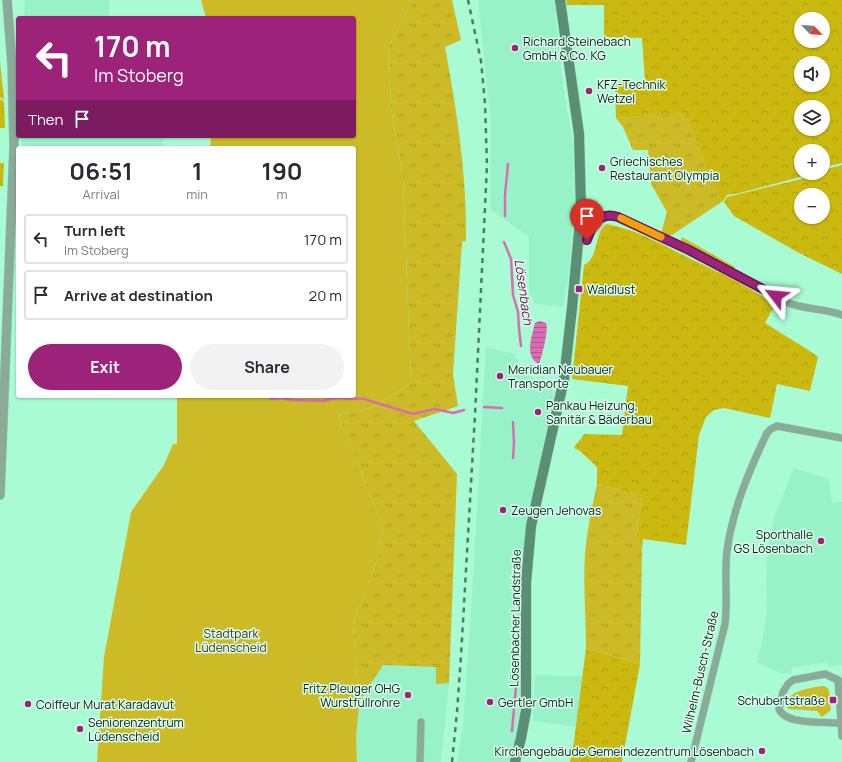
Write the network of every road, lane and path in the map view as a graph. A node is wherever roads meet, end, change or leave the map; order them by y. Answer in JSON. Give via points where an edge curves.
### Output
{"nodes":[{"id":1,"x":7,"y":0,"type":"edge"},
{"id":2,"x":560,"y":0,"type":"edge"},
{"id":3,"x":578,"y":242,"type":"junction"},
{"id":4,"x":4,"y":296,"type":"edge"},
{"id":5,"x":842,"y":315,"type":"edge"},
{"id":6,"x":2,"y":402,"type":"edge"},
{"id":7,"x":842,"y":438,"type":"edge"},
{"id":8,"x":0,"y":495,"type":"edge"},
{"id":9,"x":840,"y":678,"type":"edge"},
{"id":10,"x":421,"y":722,"type":"dead end"},
{"id":11,"x":841,"y":723,"type":"junction"},
{"id":12,"x":842,"y":736,"type":"edge"},
{"id":13,"x":420,"y":762,"type":"edge"},
{"id":14,"x":515,"y":762,"type":"edge"},
{"id":15,"x":691,"y":762,"type":"edge"}],
"edges":[{"from":1,"to":4,"type":"street","via":[[14,146]]},
{"from":2,"to":3,"type":"main road","name":"Lösenbacher Landstraße","via":[[579,134],[581,210]]},
{"from":3,"to":5,"type":"street","via":[[587,240],[597,220],[613,215],[689,250],[786,302]]},
{"from":3,"to":14,"type":"main road","name":"Lösenbacher Landstraße","via":[[564,379],[531,526],[526,583],[526,710]]},
{"from":4,"to":6,"type":"street"},
{"from":6,"to":8,"type":"street"},
{"from":7,"to":15,"type":"street","name":"Wilhelm-Busch-Straße","via":[[777,426],[767,433],[738,500],[731,529],[726,567],[725,624]]},
{"from":9,"to":11,"type":"street"},
{"from":9,"to":11,"type":"street","via":[[826,674],[793,680],[783,692],[779,709],[782,715],[792,719]]},
{"from":10,"to":13,"type":"street"},
{"from":11,"to":12,"type":"street"}]}
